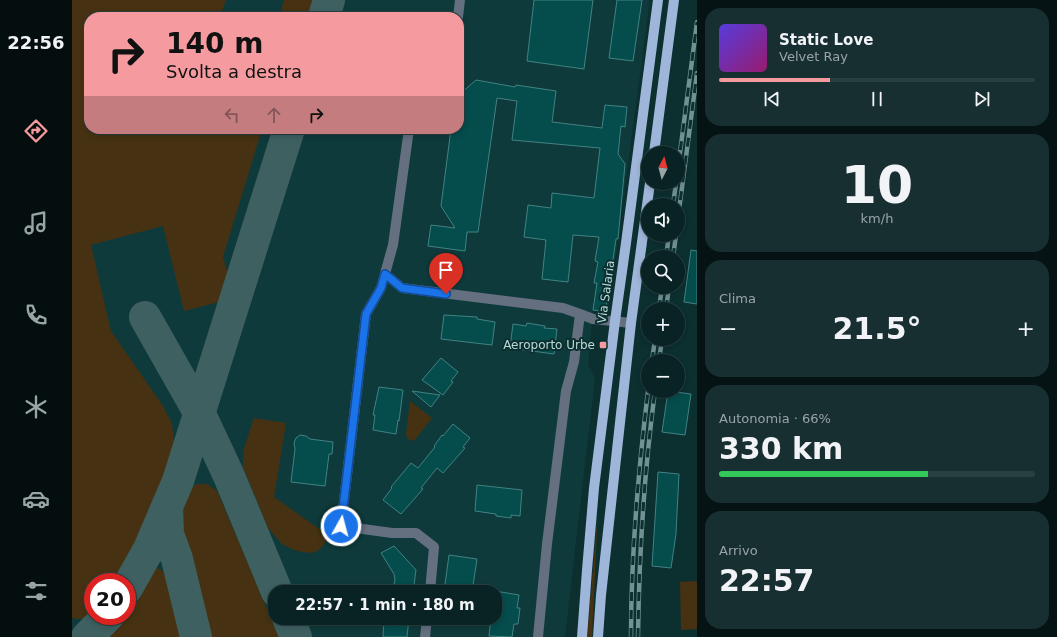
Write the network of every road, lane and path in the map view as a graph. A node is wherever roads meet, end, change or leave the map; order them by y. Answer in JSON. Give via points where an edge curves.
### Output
{"nodes":[{"id":1,"x":460,"y":0,"type":"edge"},
{"id":2,"x":658,"y":0,"type":"edge"},
{"id":3,"x":674,"y":0,"type":"edge"},
{"id":4,"x":459,"y":12,"type":"edge"},
{"id":5,"x":408,"y":134,"type":"edge"},
{"id":6,"x":655,"y":146,"type":"edge"},
{"id":7,"x":649,"y":190,"type":"edge"},
{"id":8,"x":385,"y":274,"type":"junction"},
{"id":9,"x":580,"y":314,"type":"junction"},
{"id":10,"x":615,"y":321,"type":"junction"},
{"id":11,"x":631,"y":323,"type":"junction"},
{"id":12,"x":431,"y":585,"type":"edge"},
{"id":13,"x":426,"y":625,"type":"edge"},
{"id":14,"x":425,"y":637,"type":"edge"},
{"id":15,"x":538,"y":637,"type":"edge"},
{"id":16,"x":582,"y":637,"type":"edge"},
{"id":17,"x":598,"y":637,"type":"edge"}],
"edges":[{"from":1,"to":4,"type":"street"},
{"from":2,"to":10,"type":"main road","name":"Via Salaria"},
{"from":3,"to":6,"type":"main road"},
{"from":5,"to":8,"type":"street","via":[[393,245]]},
{"from":7,"to":11,"type":"main road"},
{"from":8,"to":9,"type":"street","via":[[402,288],[563,308]]},
{"from":8,"to":12,"type":"street","via":[[381,288],[366,314],[341,526],[392,533],[416,533],[434,547]]},
{"from":9,"to":10,"type":"street","via":[[593,319]]},
{"from":9,"to":15,"type":"street","via":[[574,362],[566,391]]},
{"from":10,"to":11,"type":"street"},
{"from":10,"to":16,"type":"main road","name":"Via Salaria","via":[[594,488]]},
{"from":11,"to":17,"type":"main road"},
{"from":13,"to":14,"type":"street"}]}
